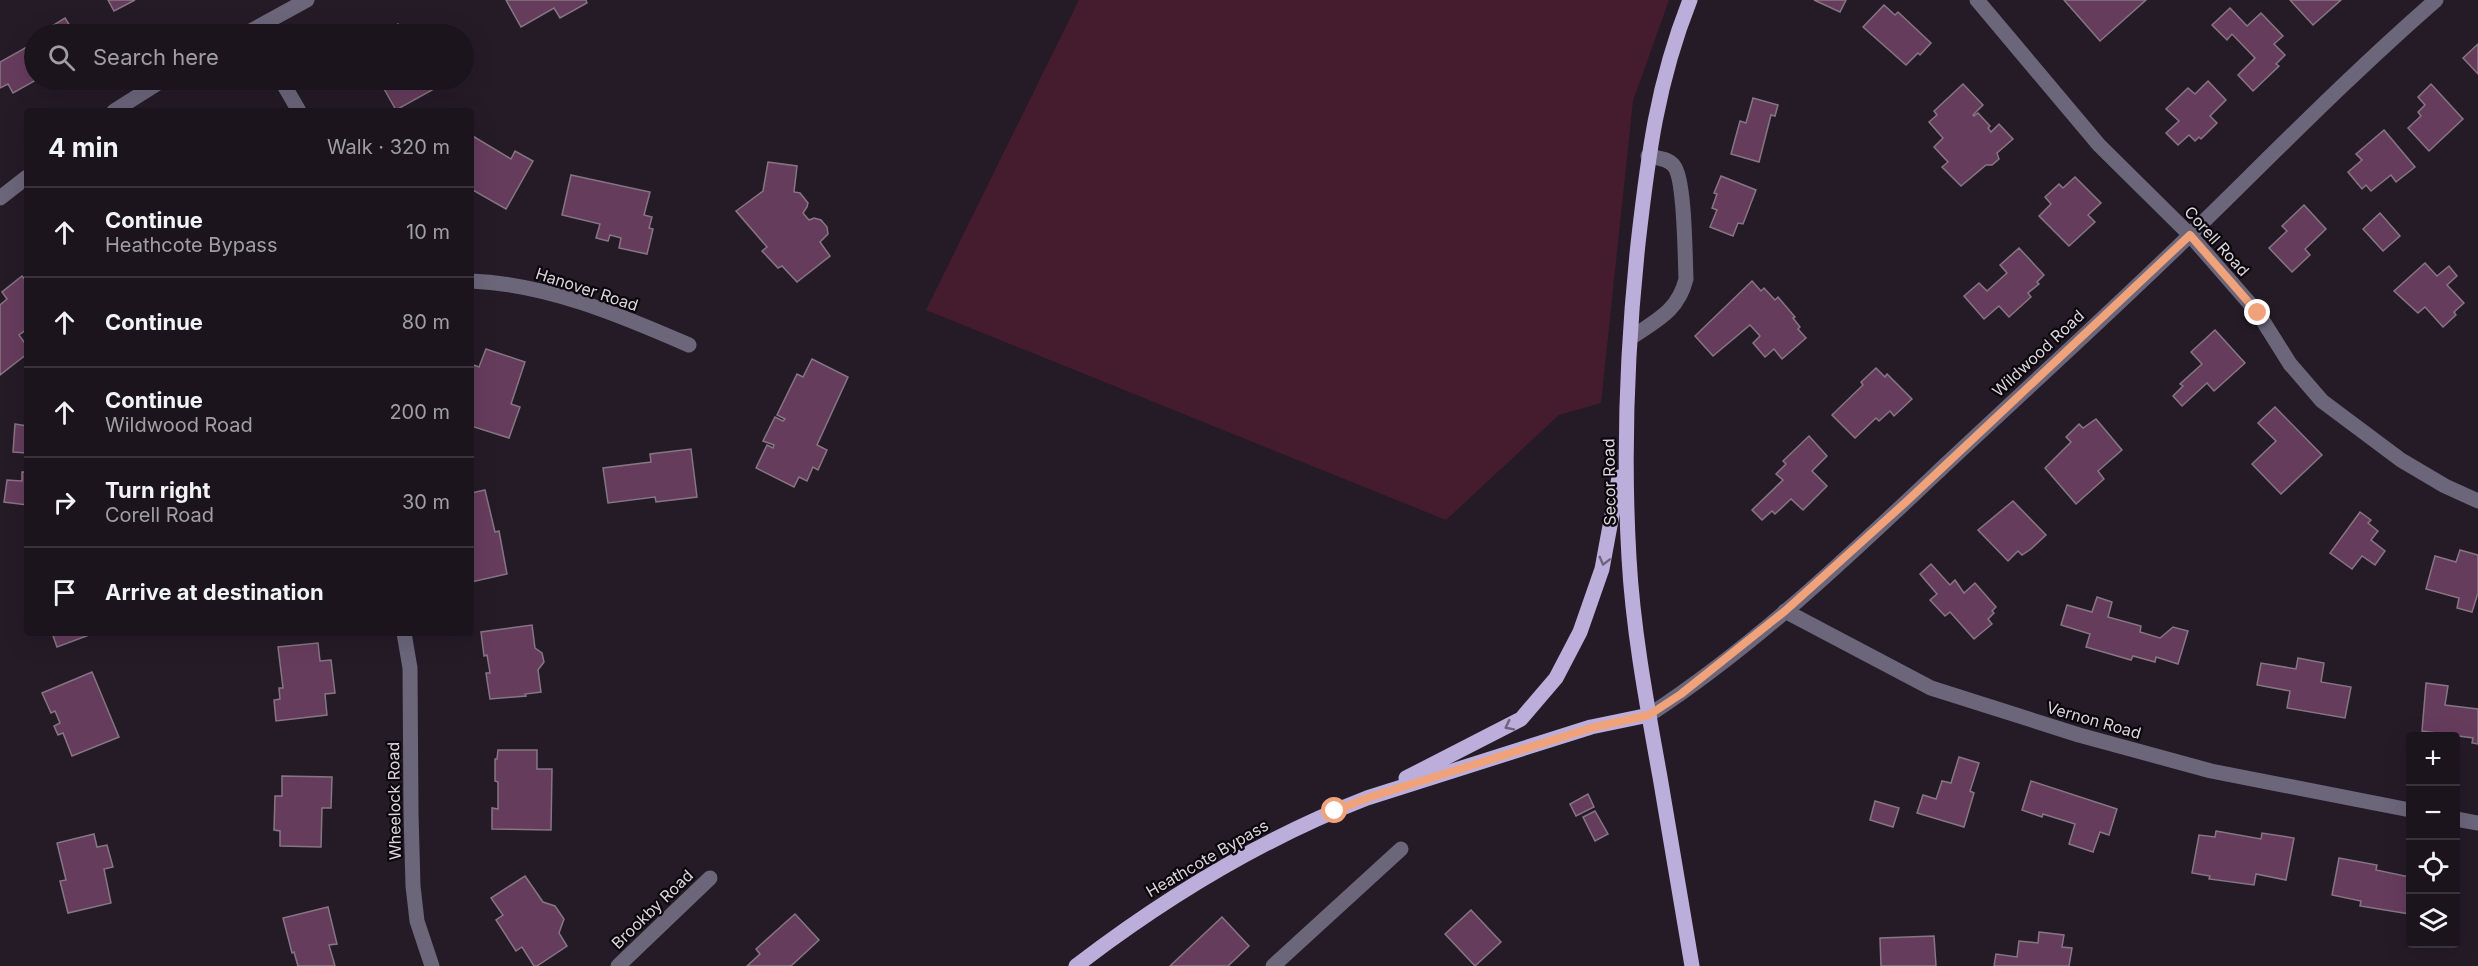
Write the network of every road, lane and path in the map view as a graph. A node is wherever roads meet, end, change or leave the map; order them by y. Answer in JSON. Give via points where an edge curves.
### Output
{"nodes":[{"id":1,"x":307,"y":0,"type":"edge"},
{"id":2,"x":1690,"y":0,"type":"edge"},
{"id":3,"x":1977,"y":0,"type":"edge"},
{"id":4,"x":2436,"y":0,"type":"edge"},
{"id":5,"x":266,"y":24,"type":"edge"},
{"id":6,"x":147,"y":90,"type":"edge"},
{"id":7,"x":287,"y":90,"type":"edge"},
{"id":8,"x":119,"y":108,"type":"edge"},
{"id":9,"x":297,"y":108,"type":"edge"},
{"id":10,"x":1648,"y":156,"type":"junction"},
{"id":11,"x":24,"y":179,"type":"edge"},
{"id":12,"x":0,"y":198,"type":"edge"},
{"id":13,"x":2190,"y":235,"type":"junction"},
{"id":14,"x":474,"y":281,"type":"edge"},
{"id":15,"x":1632,"y":337,"type":"junction"},
{"id":16,"x":689,"y":345,"type":"dead end"},
{"id":17,"x":1625,"y":441,"type":"junction"},
{"id":18,"x":2478,"y":501,"type":"edge"},
{"id":19,"x":1785,"y":611,"type":"junction"},
{"id":20,"x":405,"y":636,"type":"edge"},
{"id":21,"x":1649,"y":715,"type":"junction"},
{"id":22,"x":1367,"y":798,"type":"junction"},
{"id":23,"x":2406,"y":809,"type":"edge"},
{"id":24,"x":2460,"y":820,"type":"edge"},
{"id":25,"x":2478,"y":823,"type":"edge"},
{"id":26,"x":1401,"y":849,"type":"dead end"},
{"id":27,"x":710,"y":878,"type":"dead end"},
{"id":28,"x":432,"y":966,"type":"edge"},
{"id":29,"x":618,"y":966,"type":"edge"},
{"id":30,"x":1076,"y":966,"type":"edge"},
{"id":31,"x":1273,"y":966,"type":"edge"},
{"id":32,"x":1692,"y":966,"type":"edge"}],
"edges":[{"from":1,"to":5,"type":"street"},
{"from":2,"to":10,"type":"main road","name":"Secor Road","via":[[1676,33],[1656,106]]},
{"from":3,"to":13,"type":"street","name":"Corell Road","via":[[2099,145]]},
{"from":4,"to":13,"type":"street","name":"Wildwood Road","via":[[2380,48]]},
{"from":6,"to":8,"type":"street"},
{"from":7,"to":9,"type":"street"},
{"from":10,"to":15,"type":"main road","name":"Secor Road"},
{"from":10,"to":15,"type":"street","via":[[1669,161],[1676,167],[1681,185],[1686,279],[1683,294],[1668,313]]},
{"from":11,"to":12,"type":"street"},
{"from":13,"to":18,"type":"street","name":"Corell Road","via":[[2258,313],[2290,363],[2322,401],[2401,460]]},
{"from":13,"to":19,"type":"street","name":"Wildwood Road"},
{"from":14,"to":16,"type":"street","name":"Hanover Road","via":[[546,292]]},
{"from":15,"to":17,"type":"main road","name":"Secor Road"},
{"from":17,"to":21,"type":"main road","name":"Secor Road","via":[[1629,560]]},
{"from":17,"to":22,"type":"main road","one_way":true,"via":[[1602,569],[1580,632],[1556,678],[1521,719]]},
{"from":19,"to":21,"type":"street","name":"Wildwood Road"},
{"from":19,"to":23,"type":"street","name":"Vernon Road","via":[[1931,688],[2068,732],[2211,771]]},
{"from":20,"to":28,"type":"street","name":"Wheelock Road","via":[[410,668],[413,886],[417,921]]},
{"from":21,"to":22,"type":"main road","via":[[1591,728]]},
{"from":21,"to":32,"type":"main road","name":"Secor Road"},
{"from":22,"to":30,"type":"main road","name":"Heathcote Bypass","via":[[1207,875],[1118,933]]},
{"from":24,"to":25,"type":"street"},
{"from":26,"to":31,"type":"street"},
{"from":27,"to":29,"type":"street","name":"Brookby Road"}]}
